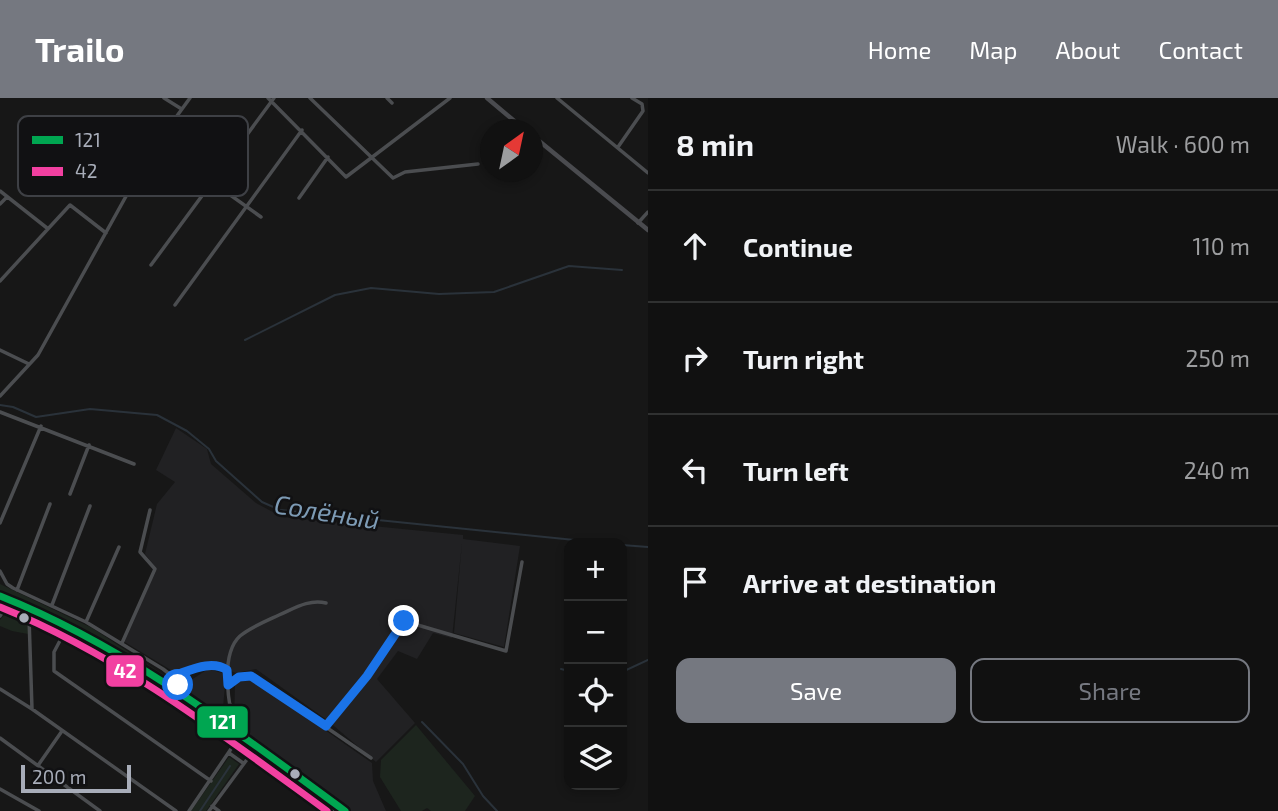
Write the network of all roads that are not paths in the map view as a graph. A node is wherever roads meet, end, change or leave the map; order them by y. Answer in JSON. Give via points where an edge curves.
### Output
{"nodes":[{"id":1,"x":164,"y":98,"type":"edge"},
{"id":2,"x":190,"y":98,"type":"edge"},
{"id":3,"x":310,"y":98,"type":"edge"},
{"id":4,"x":387,"y":98,"type":"edge"},
{"id":5,"x":450,"y":98,"type":"edge"},
{"id":6,"x":487,"y":98,"type":"edge"},
{"id":7,"x":557,"y":98,"type":"edge"},
{"id":8,"x":632,"y":98,"type":"edge"},
{"id":9,"x":271,"y":99,"type":"edge"},
{"id":10,"x":392,"y":103,"type":"dead end"},
{"id":11,"x":181,"y":109,"type":"junction"},
{"id":12,"x":176,"y":116,"type":"edge"},
{"id":13,"x":512,"y":119,"type":"edge"},
{"id":14,"x":302,"y":130,"type":"junction"},
{"id":15,"x":248,"y":131,"type":"edge"},
{"id":16,"x":543,"y":144,"type":"edge"},
{"id":17,"x":618,"y":147,"type":"junction"},
{"id":18,"x":328,"y":157,"type":"junction"},
{"id":19,"x":373,"y":157,"type":"junction"},
{"id":20,"x":478,"y":164,"type":"dead end"},
{"id":21,"x":648,"y":173,"type":"edge"},
{"id":22,"x":0,"y":191,"type":"edge"},
{"id":23,"x":126,"y":196,"type":"edge"},
{"id":24,"x":202,"y":196,"type":"edge"},
{"id":25,"x":232,"y":196,"type":"edge"},
{"id":26,"x":7,"y":197,"type":"junction"},
{"id":27,"x":299,"y":198,"type":"dead end"},
{"id":28,"x":0,"y":204,"type":"edge"},
{"id":29,"x":246,"y":206,"type":"junction"},
{"id":30,"x":648,"y":212,"type":"edge"},
{"id":31,"x":261,"y":217,"type":"dead end"},
{"id":32,"x":638,"y":223,"type":"junction"},
{"id":33,"x":47,"y":228,"type":"junction"},
{"id":34,"x":648,"y":230,"type":"edge"},
{"id":35,"x":106,"y":233,"type":"junction"},
{"id":36,"x":151,"y":265,"type":"dead end"},
{"id":37,"x":0,"y":281,"type":"edge"},
{"id":38,"x":175,"y":305,"type":"dead end"},
{"id":39,"x":0,"y":350,"type":"edge"},
{"id":40,"x":29,"y":364,"type":"junction"},
{"id":41,"x":0,"y":396,"type":"edge"},
{"id":42,"x":0,"y":412,"type":"edge"},
{"id":43,"x":41,"y":426,"type":"junction"},
{"id":44,"x":89,"y":444,"type":"junction"},
{"id":45,"x":134,"y":464,"type":"dead end"},
{"id":46,"x":70,"y":494,"type":"dead end"},
{"id":47,"x":50,"y":504,"type":"dead end"},
{"id":48,"x":90,"y":506,"type":"dead end"},
{"id":49,"x":150,"y":510,"type":"dead end"},
{"id":50,"x":0,"y":523,"type":"edge"},
{"id":51,"x":119,"y":547,"type":"dead end"},
{"id":52,"x":522,"y":562,"type":"dead end"},
{"id":53,"x":0,"y":571,"type":"edge"},
{"id":54,"x":16,"y":590,"type":"junction"},
{"id":55,"x":0,"y":596,"type":"edge"},
{"id":56,"x":326,"y":603,"type":"dead end"},
{"id":57,"x":51,"y":605,"type":"junction"},
{"id":58,"x":2,"y":606,"type":"edge"},
{"id":59,"x":29,"y":615,"type":"junction"},
{"id":60,"x":0,"y":616,"type":"edge"},
{"id":61,"x":86,"y":622,"type":"junction"},
{"id":62,"x":65,"y":631,"type":"junction"},
{"id":63,"x":121,"y":643,"type":"junction"},
{"id":64,"x":228,"y":672,"type":"junction"},
{"id":65,"x":172,"y":676,"type":"junction"},
{"id":66,"x":228,"y":685,"type":"junction"},
{"id":67,"x":0,"y":689,"type":"edge"},
{"id":68,"x":185,"y":698,"type":"junction"},
{"id":69,"x":230,"y":706,"type":"junction"},
{"id":70,"x":32,"y":709,"type":"junction"},
{"id":71,"x":212,"y":717,"type":"junction"},
{"id":72,"x":326,"y":726,"type":"junction"},
{"id":73,"x":62,"y":731,"type":"junction"},
{"id":74,"x":237,"y":734,"type":"junction"},
{"id":75,"x":0,"y":738,"type":"edge"},
{"id":76,"x":235,"y":743,"type":"junction"},
{"id":77,"x":229,"y":753,"type":"junction"},
{"id":78,"x":251,"y":754,"type":"junction"},
{"id":79,"x":371,"y":758,"type":"dead end"},
{"id":80,"x":243,"y":763,"type":"junction"},
{"id":81,"x":39,"y":764,"type":"junction"},
{"id":82,"x":211,"y":781,"type":"junction"},
{"id":83,"x":0,"y":789,"type":"edge"},
{"id":84,"x":212,"y":806,"type":"junction"},
{"id":85,"x":39,"y":811,"type":"edge"},
{"id":86,"x":100,"y":811,"type":"edge"},
{"id":87,"x":176,"y":811,"type":"edge"},
{"id":88,"x":189,"y":811,"type":"edge"},
{"id":89,"x":209,"y":811,"type":"edge"},
{"id":90,"x":219,"y":811,"type":"edge"},
{"id":91,"x":331,"y":811,"type":"edge"},
{"id":92,"x":345,"y":811,"type":"edge"}],
"edges":[{"from":1,"to":11,"type":"street"},
{"from":2,"to":11,"type":"street"},
{"from":3,"to":19,"type":"street"},
{"from":4,"to":10,"type":"street"},
{"from":5,"to":19,"type":"street"},
{"from":6,"to":13,"type":"street"},
{"from":7,"to":17,"type":"street"},
{"from":8,"to":17,"type":"street","via":[[642,104],[643,111]]},
{"from":9,"to":14,"type":"street"},
{"from":9,"to":15,"type":"street"},
{"from":11,"to":12,"type":"street"},
{"from":14,"to":18,"type":"street"},
{"from":14,"to":29,"type":"street"},
{"from":16,"to":32,"type":"street"},
{"from":17,"to":21,"type":"street"},
{"from":18,"to":19,"type":"street","via":[[346,177]]},
{"from":18,"to":27,"type":"street"},
{"from":19,"to":20,"type":"street","via":[[393,178],[405,172]]},
{"from":22,"to":26,"type":"street"},
{"from":23,"to":35,"type":"street"},
{"from":24,"to":36,"type":"street"},
{"from":25,"to":29,"type":"street"},
{"from":26,"to":28,"type":"street"},
{"from":26,"to":33,"type":"street"},
{"from":29,"to":31,"type":"street"},
{"from":29,"to":38,"type":"street"},
{"from":30,"to":32,"type":"street"},
{"from":32,"to":34,"type":"street"},
{"from":33,"to":35,"type":"street","via":[[69,205]]},
{"from":33,"to":37,"type":"street"},
{"from":35,"to":40,"type":"street"},
{"from":39,"to":40,"type":"street"},
{"from":40,"to":41,"type":"street"},
{"from":42,"to":43,"type":"street"},
{"from":43,"to":44,"type":"street"},
{"from":43,"to":50,"type":"street"},
{"from":44,"to":45,"type":"street"},
{"from":44,"to":46,"type":"street"},
{"from":47,"to":54,"type":"street"},
{"from":48,"to":57,"type":"street"},
{"from":49,"to":63,"type":"street","via":[[140,552],[155,569]]},
{"from":51,"to":61,"type":"street"},
{"from":52,"to":72,"type":"street","via":[[506,651],[404,621]]},
{"from":53,"to":54,"type":"street"},
{"from":54,"to":57,"type":"street"},
{"from":55,"to":68,"type":"highway","via":[[86,633]]},
{"from":56,"to":64,"type":"street","via":[[307,603],[238,638]]},
{"from":57,"to":61,"type":"street"},
{"from":58,"to":59,"type":"highway"},
{"from":58,"to":60,"type":"street"},
{"from":59,"to":62,"type":"highway"},
{"from":59,"to":70,"type":"street"},
{"from":61,"to":63,"type":"street"},
{"from":62,"to":76,"type":"highway","via":[[144,678]]},
{"from":62,"to":82,"type":"street","via":[[54,652],[54,671]]},
{"from":63,"to":65,"type":"street"},
{"from":64,"to":65,"type":"street","via":[[221,666],[205,666]]},
{"from":64,"to":66,"type":"street"},
{"from":65,"to":68,"type":"street"},
{"from":66,"to":69,"type":"street"},
{"from":66,"to":72,"type":"street","via":[[251,676]]},
{"from":67,"to":70,"type":"street"},
{"from":68,"to":71,"type":"highway"},
{"from":69,"to":71,"type":"highway","via":[[221,717]]},
{"from":69,"to":74,"type":"street"},
{"from":70,"to":73,"type":"street"},
{"from":71,"to":74,"type":"highway"},
{"from":72,"to":79,"type":"street"},
{"from":73,"to":81,"type":"street"},
{"from":73,"to":87,"type":"street"},
{"from":74,"to":76,"type":"highway"},
{"from":74,"to":92,"type":"highway"},
{"from":75,"to":81,"type":"street"},
{"from":76,"to":77,"type":"street"},
{"from":76,"to":78,"type":"highway"},
{"from":77,"to":80,"type":"street"},
{"from":77,"to":82,"type":"street"},
{"from":78,"to":80,"type":"street"},
{"from":78,"to":91,"type":"highway"},
{"from":80,"to":84,"type":"street"},
{"from":81,"to":86,"type":"street"},
{"from":82,"to":88,"type":"street"},
{"from":83,"to":85,"type":"street"},
{"from":84,"to":89,"type":"street"},
{"from":84,"to":90,"type":"street"}]}
